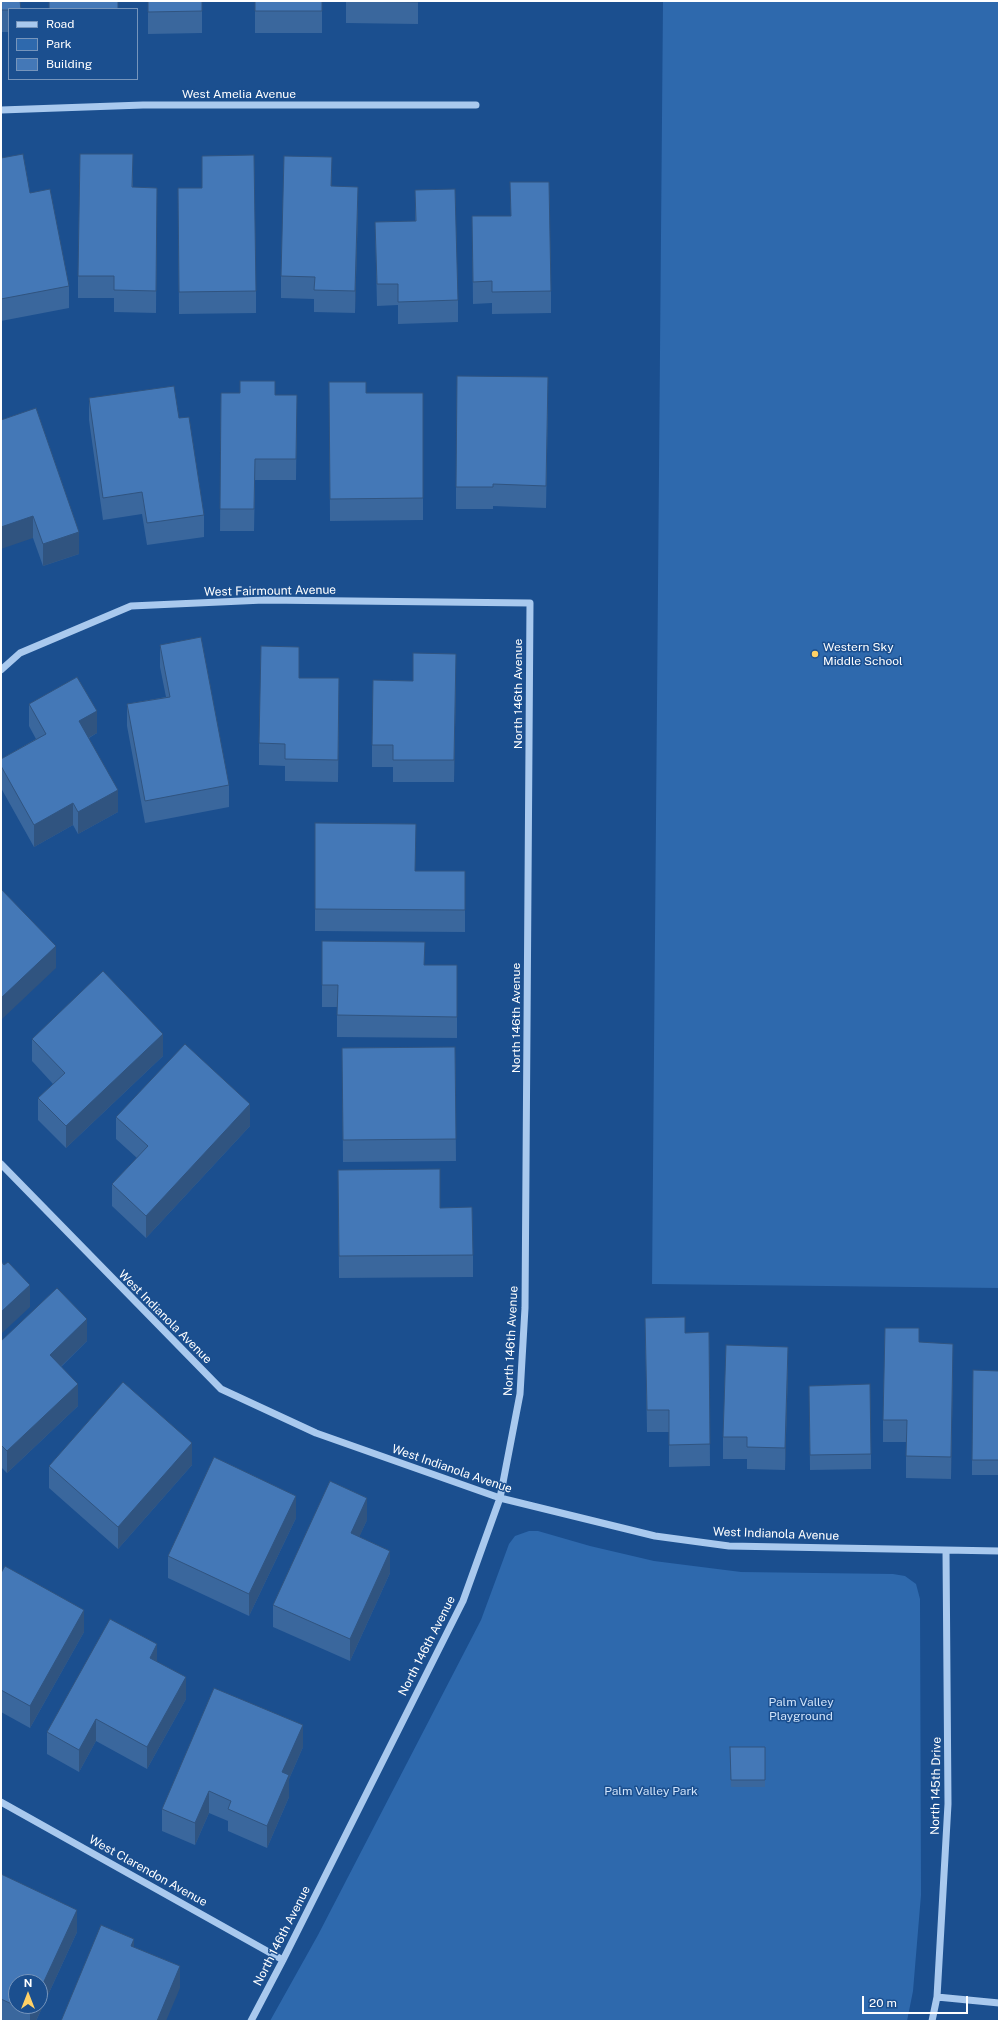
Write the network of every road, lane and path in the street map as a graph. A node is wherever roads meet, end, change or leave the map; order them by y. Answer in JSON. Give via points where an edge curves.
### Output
{"nodes":[{"id":1,"x":476,"y":104,"type":"dead end"},
{"id":2,"x":1,"y":110,"type":"edge"},
{"id":3,"x":530,"y":603,"type":"joint"},
{"id":4,"x":1,"y":670,"type":"edge"},
{"id":5,"x":1,"y":1164,"type":"edge"},
{"id":6,"x":500,"y":1498,"type":"junction"},
{"id":7,"x":999,"y":1550,"type":"edge"},
{"id":8,"x":946,"y":1551,"type":"junction"},
{"id":9,"x":1,"y":1802,"type":"edge"},
{"id":10,"x":283,"y":1960,"type":"junction"},
{"id":11,"x":937,"y":1997,"type":"junction"},
{"id":12,"x":999,"y":2003,"type":"edge"},
{"id":13,"x":251,"y":2021,"type":"edge"},
{"id":14,"x":932,"y":2021,"type":"edge"}],
"edges":[{"from":1,"to":2,"type":"street","name":"West Amelia Avenue","via":[[143,104]]},
{"from":3,"to":4,"type":"street","name":"West Fairmount Avenue","via":[[264,600],[131,606],[20,653]]},
{"from":3,"to":6,"type":"street","name":"North 146th Avenue","via":[[525,1308],[520,1394]]},
{"from":5,"to":6,"type":"street","name":"West Indianola Avenue","via":[[221,1388],[316,1433]]},
{"from":6,"to":8,"type":"street","name":"West Indianola Avenue","via":[[655,1536],[729,1546]]},
{"from":6,"to":10,"type":"street","name":"North 146th Avenue","via":[[463,1601]]},
{"from":7,"to":8,"type":"street","name":"West Indianola Avenue"},
{"from":8,"to":11,"type":"street","name":"North 145th Drive","via":[[948,1804]]},
{"from":9,"to":10,"type":"street","name":"West Clarendon Avenue"},
{"from":10,"to":13,"type":"street","name":"North 146th Avenue"},
{"from":11,"to":12,"type":"street"},
{"from":11,"to":14,"type":"street","name":"North 145th Drive"}]}
